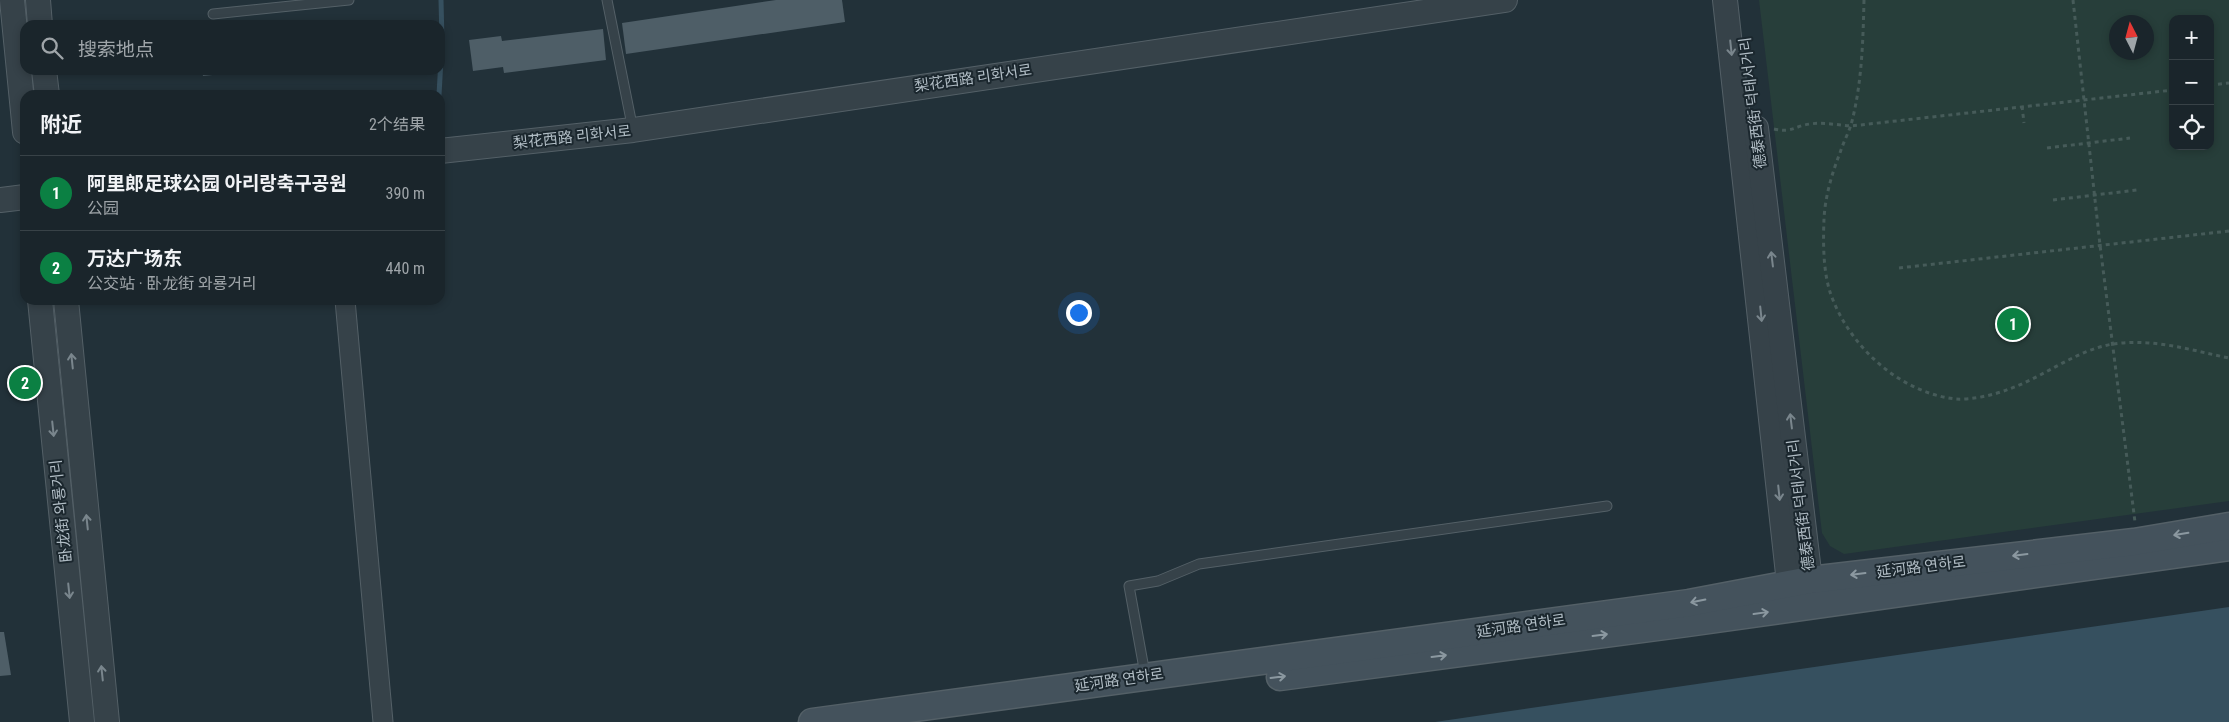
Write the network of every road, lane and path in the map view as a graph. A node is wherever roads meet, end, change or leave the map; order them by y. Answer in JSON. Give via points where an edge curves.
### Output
{"nodes":[{"id":1,"x":12,"y":0,"type":"edge"},
{"id":2,"x":38,"y":0,"type":"edge"},
{"id":3,"x":350,"y":0,"type":"edge"},
{"id":4,"x":607,"y":0,"type":"edge"},
{"id":5,"x":1505,"y":0,"type":"edge"},
{"id":6,"x":1726,"y":0,"type":"edge"},
{"id":7,"x":1741,"y":0,"type":"edge"},
{"id":8,"x":1864,"y":0,"type":"edge"},
{"id":9,"x":2073,"y":0,"type":"edge"},
{"id":10,"x":1468,"y":3,"type":"edge"},
{"id":11,"x":213,"y":14,"type":"dead end"},
{"id":12,"x":40,"y":20,"type":"edge"},
{"id":13,"x":44,"y":75,"type":"edge"},
{"id":14,"x":2229,"y":83,"type":"edge"},
{"id":15,"x":2214,"y":85,"type":"edge"},
{"id":16,"x":21,"y":90,"type":"edge"},
{"id":17,"x":46,"y":90,"type":"edge"},
{"id":18,"x":2169,"y":90,"type":"edge"},
{"id":19,"x":2084,"y":100,"type":"junction"},
{"id":20,"x":2022,"y":106,"type":"junction"},
{"id":21,"x":2024,"y":123,"type":"dead end"},
{"id":22,"x":1851,"y":126,"type":"junction"},
{"id":23,"x":1769,"y":128,"type":"dead end"},
{"id":24,"x":633,"y":130,"type":"junction"},
{"id":25,"x":2130,"y":138,"type":"dead end"},
{"id":26,"x":2089,"y":143,"type":"junction"},
{"id":27,"x":2047,"y":148,"type":"dead end"},
{"id":28,"x":445,"y":151,"type":"edge"},
{"id":29,"x":2137,"y":190,"type":"dead end"},
{"id":30,"x":2094,"y":195,"type":"junction"},
{"id":31,"x":20,"y":198,"type":"edge"},
{"id":32,"x":0,"y":200,"type":"edge"},
{"id":33,"x":2053,"y":200,"type":"dead end"},
{"id":34,"x":2229,"y":230,"type":"edge"},
{"id":35,"x":2100,"y":245,"type":"junction"},
{"id":36,"x":1899,"y":268,"type":"dead end"},
{"id":37,"x":40,"y":305,"type":"edge"},
{"id":38,"x":66,"y":305,"type":"edge"},
{"id":39,"x":345,"y":305,"type":"edge"},
{"id":40,"x":2112,"y":344,"type":"junction"},
{"id":41,"x":2229,"y":358,"type":"edge"},
{"id":42,"x":1607,"y":506,"type":"dead end"},
{"id":43,"x":2135,"y":522,"type":"dead end"},
{"id":44,"x":2229,"y":526,"type":"edge"},
{"id":45,"x":2229,"y":547,"type":"edge"},
{"id":46,"x":1799,"y":582,"type":"junction"},
{"id":47,"x":1803,"y":607,"type":"junction"},
{"id":48,"x":1146,"y":677,"type":"junction"},
{"id":49,"x":82,"y":722,"type":"edge"},
{"id":50,"x":107,"y":722,"type":"edge"},
{"id":51,"x":383,"y":722,"type":"edge"},
{"id":52,"x":812,"y":722,"type":"edge"},
{"id":53,"x":935,"y":722,"type":"edge"}],
"edges":[{"from":1,"to":16,"type":"street"},
{"from":2,"to":12,"type":"street"},
{"from":3,"to":11,"type":"lane"},
{"from":4,"to":24,"type":"lane"},
{"from":5,"to":10,"type":"street","name":"梨花西路 리화서로"},
{"from":6,"to":46,"type":"street","name":"德泰西街 덕태서거리","one_way":true},
{"from":46,"to":7,"type":"street","name":"德泰西街 덕태서거리","one_way":true},
{"from":8,"to":22,"type":"path","via":[[1860,73]]},
{"from":9,"to":19,"type":"path"},
{"from":10,"to":24,"type":"street","name":"梨花西路 리화서로"},
{"from":13,"to":17,"type":"street"},
{"from":14,"to":15,"type":"path"},
{"from":18,"to":19,"type":"path"},
{"from":19,"to":20,"type":"path"},
{"from":19,"to":26,"type":"path"},
{"from":20,"to":21,"type":"path"},
{"from":20,"to":22,"type":"path"},
{"from":22,"to":23,"type":"path","via":[[1821,123],[1801,125],[1791,131]]},
{"from":22,"to":40,"type":"path","via":[[1839,156],[1826,209],[1826,274],[1836,306],[1852,332],[1872,357],[1892,374],[1935,395],[1959,399],[1982,396],[2009,389]]},
{"from":24,"to":28,"type":"street","name":"梨花西路 리화서로"},
{"from":25,"to":26,"type":"path"},
{"from":26,"to":27,"type":"path"},
{"from":26,"to":30,"type":"path"},
{"from":29,"to":30,"type":"path"},
{"from":30,"to":33,"type":"path"},
{"from":30,"to":35,"type":"path"},
{"from":31,"to":32,"type":"street"},
{"from":34,"to":35,"type":"path"},
{"from":35,"to":36,"type":"path"},
{"from":35,"to":40,"type":"path"},
{"from":37,"to":49,"type":"street","name":"卧龙街 와룡거리","one_way":true},
{"from":50,"to":38,"type":"street","name":"卧龙街 와룡거리","one_way":true},
{"from":39,"to":51,"type":"street"},
{"from":40,"to":41,"type":"path","via":[[2141,341],[2175,345]]},
{"from":40,"to":43,"type":"path"},
{"from":42,"to":48,"type":"lane","via":[[1199,564],[1158,581],[1129,586]]},
{"from":44,"to":46,"type":"main road","name":"延河路 연하로","one_way":true,"via":[[2134,542]]},
{"from":45,"to":47,"type":"main road","name":"延河路 연하로"},
{"from":46,"to":47,"type":"street","name":"德泰西街 덕태서거리"},
{"from":46,"to":48,"type":"main road","name":"延河路 연하로","one_way":true,"via":[[1689,603]]},
{"from":53,"to":47,"type":"main road","name":"延河路 연하로","one_way":true},
{"from":48,"to":52,"type":"main road","name":"延河路 연하로"}]}
